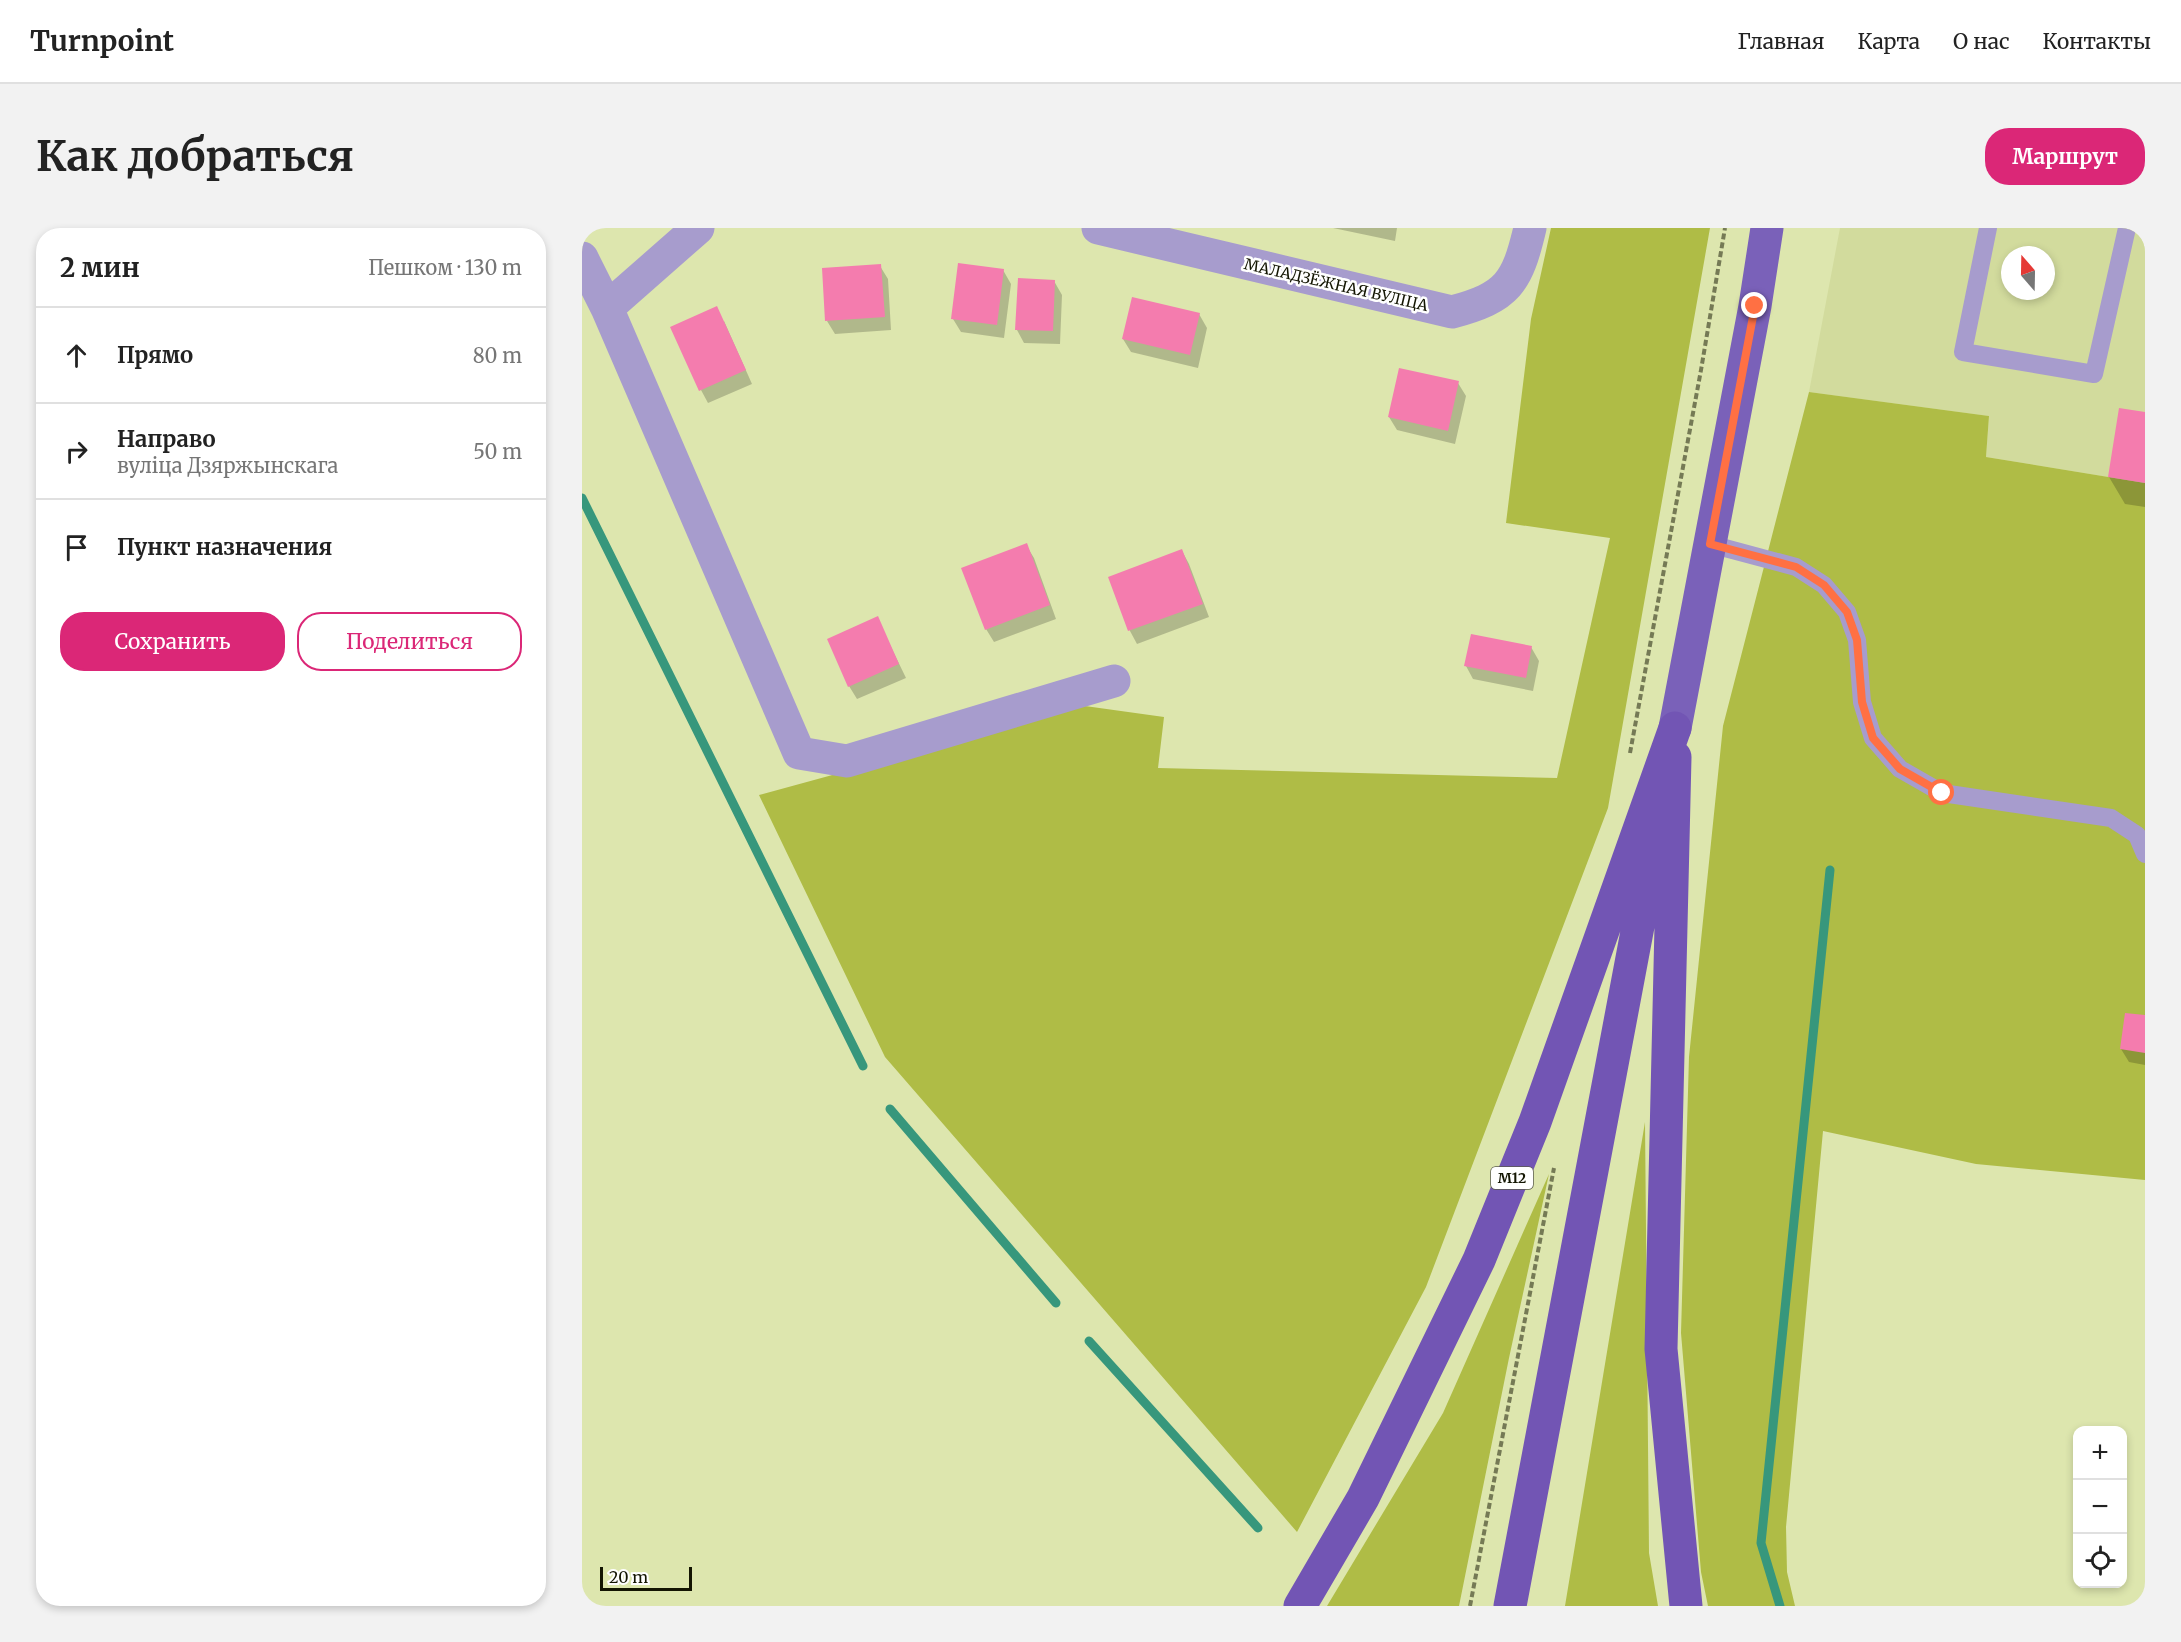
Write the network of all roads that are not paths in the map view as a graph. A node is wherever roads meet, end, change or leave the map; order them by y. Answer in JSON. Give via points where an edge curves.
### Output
{"nodes":[{"id":1,"x":698,"y":228,"type":"edge"},
{"id":2,"x":1098,"y":228,"type":"edge"},
{"id":3,"x":1530,"y":228,"type":"edge"},
{"id":4,"x":1767,"y":228,"type":"edge"},
{"id":5,"x":1988,"y":228,"type":"edge"},
{"id":6,"x":2127,"y":228,"type":"edge"},
{"id":7,"x":582,"y":258,"type":"edge"},
{"id":8,"x":607,"y":308,"type":"junction"},
{"id":9,"x":1710,"y":544,"type":"junction"},
{"id":10,"x":1114,"y":681,"type":"dead end"},
{"id":11,"x":1675,"y":728,"type":"junction"},
{"id":12,"x":2145,"y":854,"type":"edge"},
{"id":13,"x":1300,"y":1606,"type":"edge"},
{"id":14,"x":1510,"y":1606,"type":"edge"},
{"id":15,"x":1686,"y":1606,"type":"edge"}],
"edges":[{"from":1,"to":8,"type":"street"},
{"from":2,"to":3,"type":"street","name":"МАЛАДЗЁЖНАЯ ВУЛІЦА","via":[[1452,312],[1496,296],[1512,282]]},
{"from":4,"to":9,"type":"main road","number":"М12"},
{"from":5,"to":6,"type":"lane","via":[[1963,352],[2094,374]]},
{"from":7,"to":8,"type":"street"},
{"from":8,"to":10,"type":"street","via":[[799,753],[846,761]]},
{"from":9,"to":11,"type":"main road","number":"М12"},
{"from":9,"to":12,"type":"lane","via":[[1796,567],[1824,585],[1847,612],[1857,640],[1862,702],[1873,738],[1900,769],[1942,793],[2111,818],[2138,835]]},
{"from":11,"to":13,"type":"highway","number":"М12","via":[[1534,1122],[1479,1260],[1363,1498]]},
{"from":11,"to":14,"type":"highway","number":"М12"},
{"from":11,"to":15,"type":"highway","number":"М12","via":[[1661,1349]]}]}
